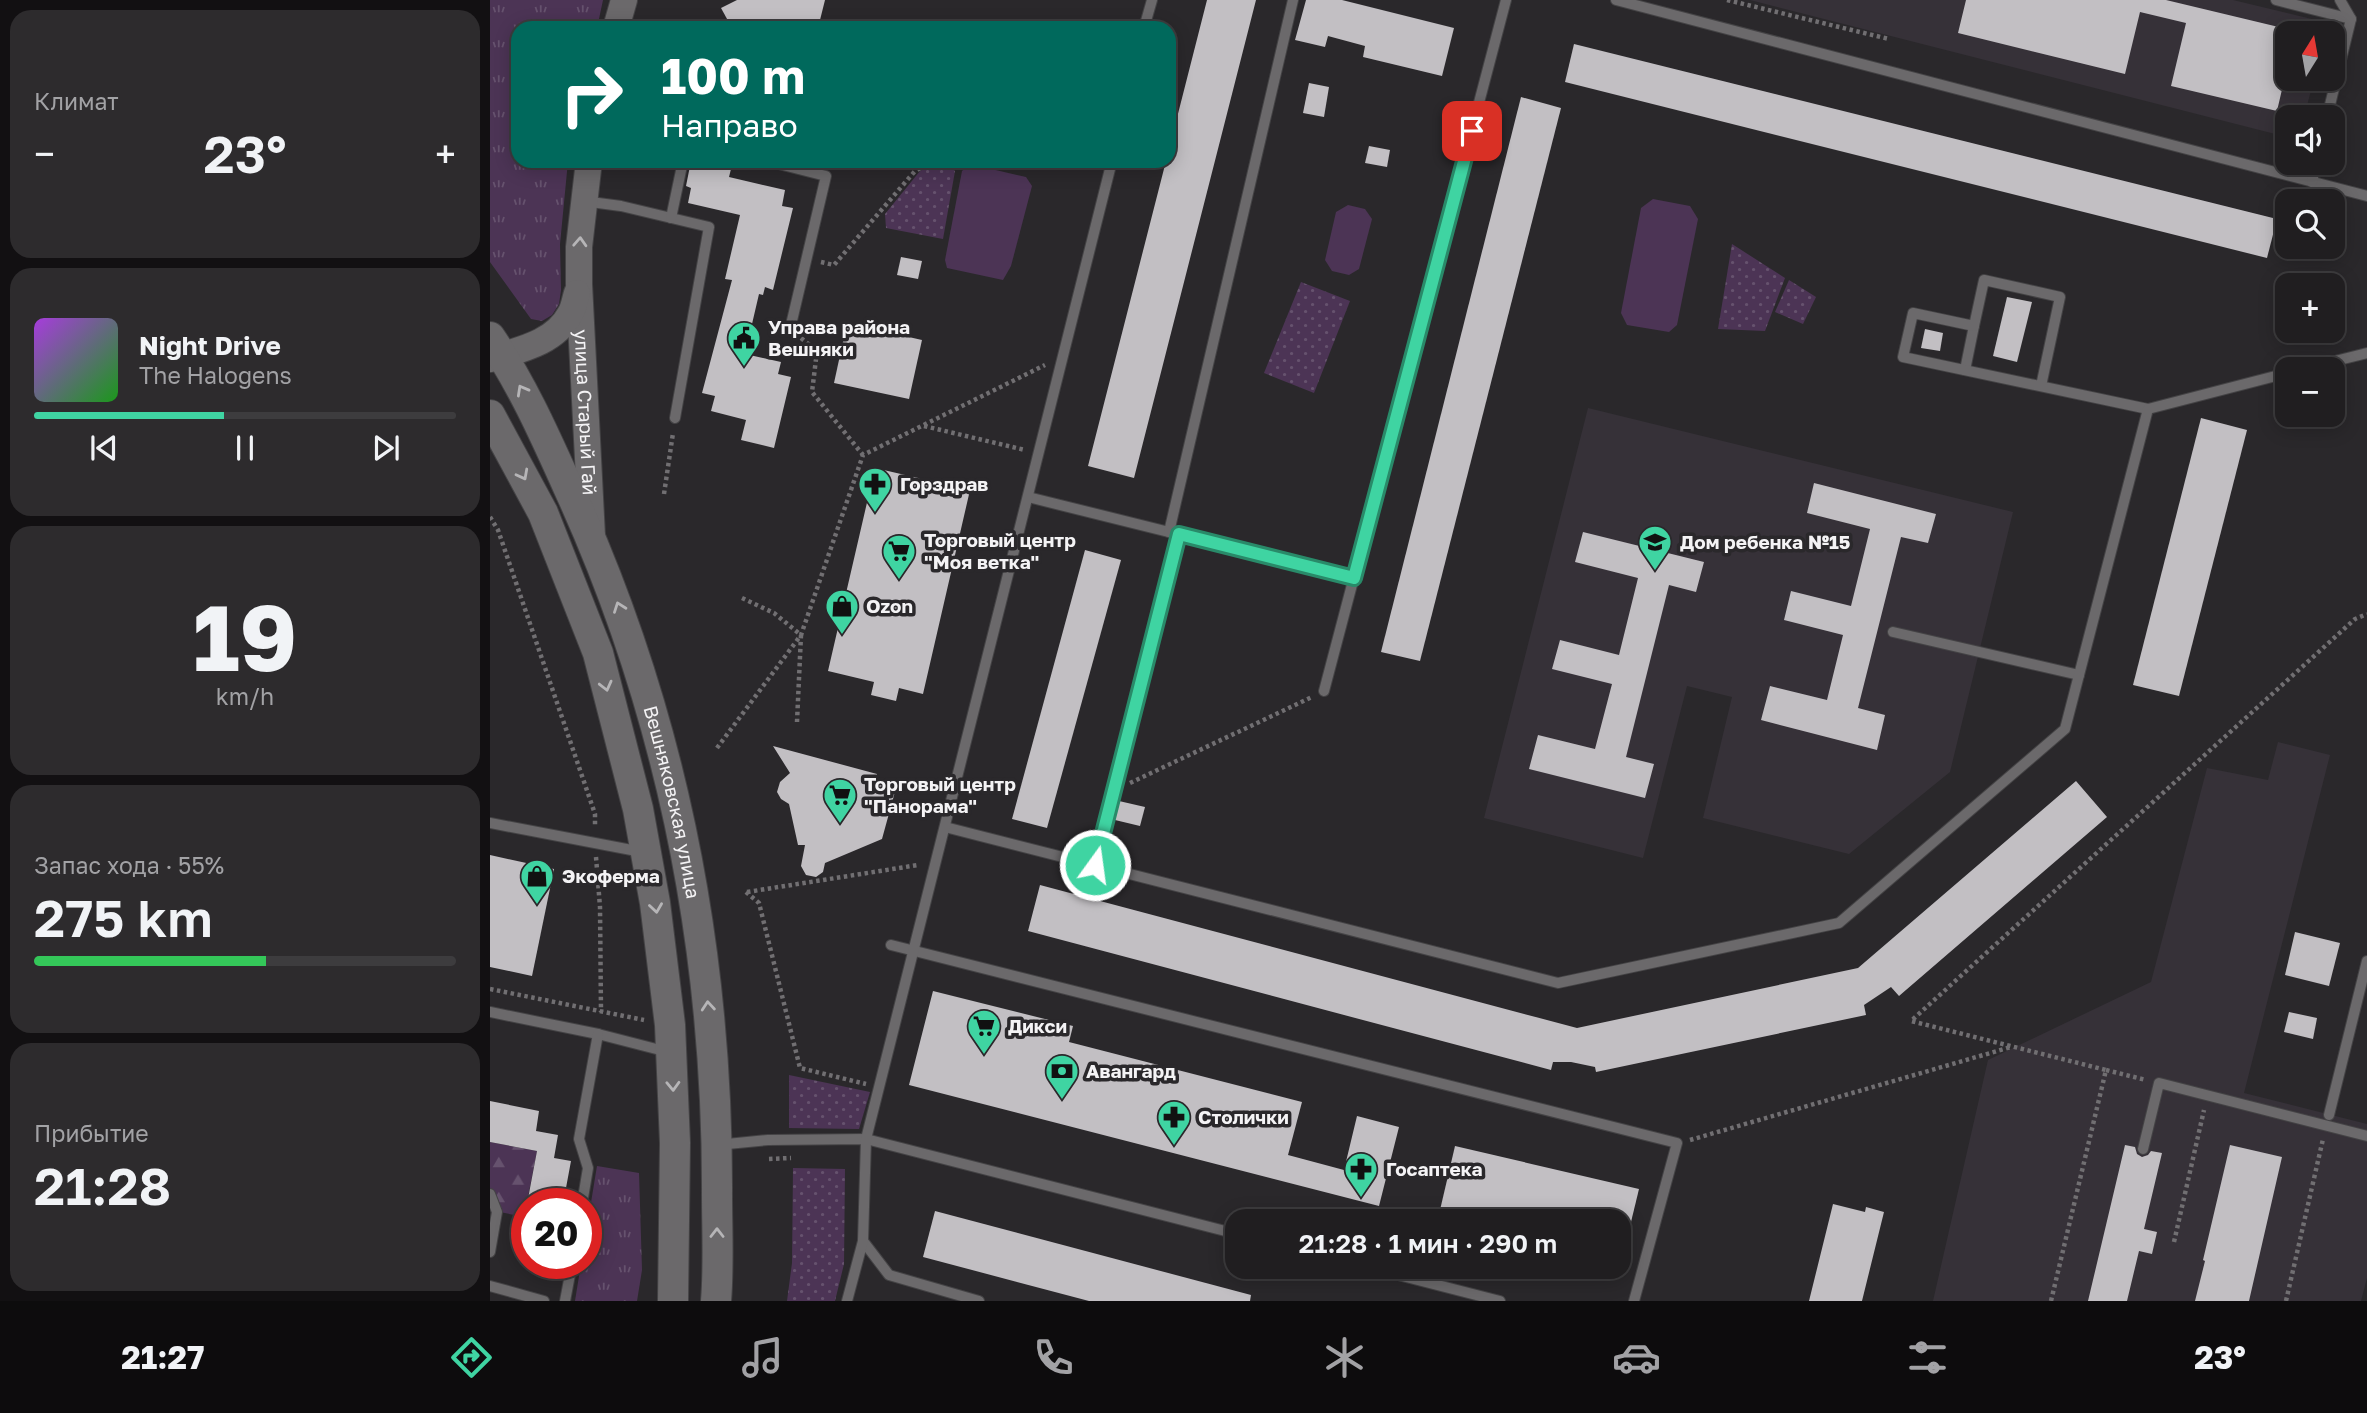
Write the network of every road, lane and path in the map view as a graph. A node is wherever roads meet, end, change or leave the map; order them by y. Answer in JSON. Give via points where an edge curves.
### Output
{"nodes":[{"id":1,"x":1152,"y":0,"type":"edge"},
{"id":2,"x":1293,"y":0,"type":"edge"},
{"id":3,"x":1506,"y":0,"type":"edge"},
{"id":4,"x":1616,"y":0,"type":"edge"},
{"id":5,"x":1727,"y":0,"type":"edge"},
{"id":6,"x":2276,"y":0,"type":"edge"},
{"id":7,"x":2340,"y":0,"type":"edge"},
{"id":8,"x":2351,"y":19,"type":"junction"},
{"id":9,"x":1146,"y":21,"type":"edge"},
{"id":10,"x":1889,"y":39,"type":"dead end"},
{"id":11,"x":2330,"y":105,"type":"edge"},
{"id":12,"x":588,"y":168,"type":"edge"},
{"id":13,"x":682,"y":168,"type":"edge"},
{"id":14,"x":794,"y":168,"type":"edge"},
{"id":15,"x":920,"y":168,"type":"edge"},
{"id":16,"x":1110,"y":168,"type":"edge"},
{"id":17,"x":2313,"y":175,"type":"edge"},
{"id":18,"x":2312,"y":182,"type":"junction"},
{"id":19,"x":2367,"y":196,"type":"edge"},
{"id":20,"x":583,"y":201,"type":"junction"},
{"id":21,"x":671,"y":218,"type":"junction"},
{"id":22,"x":807,"y":258,"type":"junction"},
{"id":23,"x":579,"y":284,"type":"junction"},
{"id":24,"x":1974,"y":326,"type":"junction"},
{"id":25,"x":790,"y":330,"type":"joint"},
{"id":26,"x":494,"y":350,"type":"edge"},
{"id":27,"x":2367,"y":353,"type":"edge"},
{"id":28,"x":1064,"y":355,"type":"junction"},
{"id":29,"x":2345,"y":358,"type":"edge"},
{"id":30,"x":1965,"y":370,"type":"junction"},
{"id":31,"x":2275,"y":376,"type":"edge"},
{"id":32,"x":2041,"y":386,"type":"junction"},
{"id":33,"x":2148,"y":409,"type":"junction"},
{"id":34,"x":490,"y":415,"type":"edge"},
{"id":35,"x":676,"y":418,"type":"joint"},
{"id":36,"x":923,"y":426,"type":"junction"},
{"id":37,"x":1039,"y":454,"type":"junction"},
{"id":38,"x":863,"y":455,"type":"junction"},
{"id":39,"x":664,"y":494,"type":"dead end"},
{"id":40,"x":1028,"y":497,"type":"junction"},
{"id":41,"x":490,"y":517,"type":"edge"},
{"id":42,"x":1174,"y":533,"type":"junction"},
{"id":43,"x":592,"y":540,"type":"junction"},
{"id":44,"x":1354,"y":578,"type":"junction"},
{"id":45,"x":742,"y":598,"type":"dead end"},
{"id":46,"x":2367,"y":614,"type":"edge"},
{"id":47,"x":1893,"y":632,"type":"dead end"},
{"id":48,"x":801,"y":635,"type":"junction"},
{"id":49,"x":2079,"y":675,"type":"junction"},
{"id":50,"x":1324,"y":691,"type":"joint"},
{"id":51,"x":797,"y":722,"type":"dead end"},
{"id":52,"x":717,"y":748,"type":"dead end"},
{"id":53,"x":1114,"y":791,"type":"junction"},
{"id":54,"x":490,"y":823,"type":"edge"},
{"id":55,"x":946,"y":827,"type":"junction"},
{"id":56,"x":595,"y":843,"type":"junction"},
{"id":57,"x":647,"y":852,"type":"junction"},
{"id":58,"x":936,"y":863,"type":"junction"},
{"id":59,"x":1095,"y":865,"type":"junction"},
{"id":60,"x":891,"y":945,"type":"dead end"},
{"id":61,"x":914,"y":951,"type":"junction"},
{"id":62,"x":2367,"y":961,"type":"edge"},
{"id":63,"x":490,"y":989,"type":"edge"},
{"id":64,"x":490,"y":1012,"type":"edge"},
{"id":65,"x":601,"y":1012,"type":"junction"},
{"id":66,"x":598,"y":1034,"type":"junction"},
{"id":67,"x":671,"y":1039,"type":"junction"},
{"id":68,"x":2012,"y":1047,"type":"junction"},
{"id":69,"x":2106,"y":1070,"type":"junction"},
{"id":70,"x":2159,"y":1083,"type":"junction"},
{"id":71,"x":880,"y":1087,"type":"junction"},
{"id":72,"x":2207,"y":1096,"type":"junction"},
{"id":73,"x":2328,"y":1120,"type":"junction"},
{"id":74,"x":2367,"y":1136,"type":"edge"},
{"id":75,"x":866,"y":1139,"type":"junction"},
{"id":76,"x":1677,"y":1143,"type":"junction"},
{"id":77,"x":717,"y":1145,"type":"junction"},
{"id":78,"x":2143,"y":1149,"type":"dead end"},
{"id":79,"x":585,"y":1188,"type":"edge"},
{"id":80,"x":490,"y":1194,"type":"edge"},
{"id":81,"x":1225,"y":1231,"type":"edge"},
{"id":82,"x":863,"y":1241,"type":"junction"},
{"id":83,"x":2174,"y":1242,"type":"dead end"},
{"id":84,"x":490,"y":1252,"type":"edge"},
{"id":85,"x":569,"y":1279,"type":"edge"},
{"id":86,"x":1414,"y":1279,"type":"edge"},
{"id":87,"x":490,"y":1286,"type":"edge"},
{"id":88,"x":951,"y":1297,"type":"edge"},
{"id":89,"x":544,"y":1301,"type":"edge"},
{"id":90,"x":565,"y":1301,"type":"edge"},
{"id":91,"x":673,"y":1301,"type":"edge"},
{"id":92,"x":716,"y":1301,"type":"edge"},
{"id":93,"x":847,"y":1301,"type":"edge"},
{"id":94,"x":979,"y":1301,"type":"edge"},
{"id":95,"x":1500,"y":1301,"type":"edge"},
{"id":96,"x":1634,"y":1301,"type":"edge"},
{"id":97,"x":2051,"y":1301,"type":"edge"},
{"id":98,"x":2286,"y":1301,"type":"edge"}],
"edges":[{"from":1,"to":9,"type":"lane"},
{"from":2,"to":42,"type":"lane"},
{"from":3,"to":44,"type":"lane"},
{"from":4,"to":18,"type":"lane"},
{"from":5,"to":10,"type":"path"},
{"from":6,"to":8,"type":"lane"},
{"from":7,"to":8,"type":"lane"},
{"from":8,"to":11,"type":"lane"},
{"from":12,"to":20,"type":"street","name":"улица Старый Гай"},
{"from":13,"to":21,"type":"lane"},
{"from":14,"to":22,"type":"lane","via":[[825,176]]},
{"from":15,"to":22,"type":"path","via":[[834,265]]},
{"from":16,"to":28,"type":"lane"},
{"from":17,"to":18,"type":"lane"},
{"from":18,"to":19,"type":"lane"},
{"from":20,"to":21,"type":"lane"},
{"from":23,"to":20,"type":"street","name":"улица Старый Гай","one_way":true},
{"from":21,"to":35,"type":"lane","via":[[709,227]]},
{"from":22,"to":25,"type":"lane"},
{"from":23,"to":26,"type":"street","name":"улица Старый Гай","via":[[571,314],[556,333],[538,343]]},
{"from":23,"to":43,"type":"street","name":"улица Старый Гай"},
{"from":24,"to":30,"type":"lane"},
{"from":24,"to":30,"type":"lane","via":[[1913,313],[1903,356]]},
{"from":24,"to":32,"type":"lane","via":[[1984,280],[2060,296]]},
{"from":25,"to":38,"type":"path","via":[[817,351],[811,392]]},
{"from":43,"to":26,"type":"main road","name":"Вешняковская улица","one_way":true,"via":[[532,409]]},
{"from":27,"to":29,"type":"lane"},
{"from":28,"to":36,"type":"path"},
{"from":28,"to":37,"type":"lane"},
{"from":30,"to":32,"type":"lane"},
{"from":31,"to":33,"type":"lane"},
{"from":32,"to":33,"type":"lane"},
{"from":33,"to":49,"type":"lane"},
{"from":34,"to":57,"type":"main road","name":"Вешняковская улица","one_way":true,"via":[[543,513],[598,653]]},
{"from":35,"to":39,"type":"path"},
{"from":36,"to":37,"type":"path"},
{"from":36,"to":38,"type":"path"},
{"from":37,"to":40,"type":"lane"},
{"from":38,"to":48,"type":"path"},
{"from":40,"to":42,"type":"lane"},
{"from":40,"to":55,"type":"lane"},
{"from":41,"to":56,"type":"path","via":[[595,814]]},
{"from":42,"to":44,"type":"lane"},
{"from":42,"to":53,"type":"lane"},
{"from":77,"to":43,"type":"main road","name":"Вешняковская улица","one_way":true,"via":[[705,963],[676,799],[632,646]]},
{"from":44,"to":50,"type":"lane"},
{"from":45,"to":48,"type":"path","via":[[774,613]]},
{"from":46,"to":68,"type":"path","via":[[2355,619],[1911,1021]]},
{"from":47,"to":49,"type":"lane"},
{"from":48,"to":51,"type":"path"},
{"from":48,"to":52,"type":"path"},
{"from":49,"to":59,"type":"lane","via":[[2065,729],[1839,923],[1558,984]]},
{"from":50,"to":53,"type":"path"},
{"from":53,"to":59,"type":"lane"},
{"from":54,"to":56,"type":"lane"},
{"from":55,"to":58,"type":"lane"},
{"from":55,"to":59,"type":"lane"},
{"from":56,"to":57,"type":"lane"},
{"from":56,"to":65,"type":"path"},
{"from":57,"to":67,"type":"main road","name":"Вешняковская улица","one_way":true},
{"from":58,"to":61,"type":"lane"},
{"from":58,"to":71,"type":"path","via":[[746,892],[758,903],[800,1068]]},
{"from":60,"to":61,"type":"lane"},
{"from":61,"to":71,"type":"lane"},
{"from":61,"to":76,"type":"lane"},
{"from":62,"to":73,"type":"lane"},
{"from":63,"to":65,"type":"path"},
{"from":64,"to":66,"type":"lane"},
{"from":65,"to":67,"type":"path"},
{"from":66,"to":67,"type":"lane"},
{"from":66,"to":79,"type":"lane","via":[[579,1139],[588,1168]]},
{"from":67,"to":91,"type":"main road","name":"Вешняковская улица","one_way":true},
{"from":68,"to":69,"type":"path"},
{"from":68,"to":76,"type":"path"},
{"from":69,"to":70,"type":"path"},
{"from":69,"to":97,"type":"path"},
{"from":70,"to":72,"type":"lane"},
{"from":70,"to":78,"type":"lane"},
{"from":71,"to":75,"type":"lane"},
{"from":72,"to":73,"type":"lane"},
{"from":72,"to":83,"type":"path"},
{"from":73,"to":74,"type":"lane"},
{"from":73,"to":98,"type":"path"},
{"from":75,"to":77,"type":"lane"},
{"from":75,"to":81,"type":"lane"},
{"from":75,"to":82,"type":"lane"},
{"from":76,"to":96,"type":"lane"},
{"from":92,"to":77,"type":"main road","name":"Вешняковская улица","one_way":true},
{"from":80,"to":84,"type":"lane","via":[[497,1212]]},
{"from":82,"to":88,"type":"lane","via":[[889,1275]]},
{"from":82,"to":93,"type":"lane"},
{"from":85,"to":90,"type":"lane"},
{"from":86,"to":95,"type":"lane"},
{"from":87,"to":89,"type":"lane"},
{"from":88,"to":94,"type":"lane"}]}
